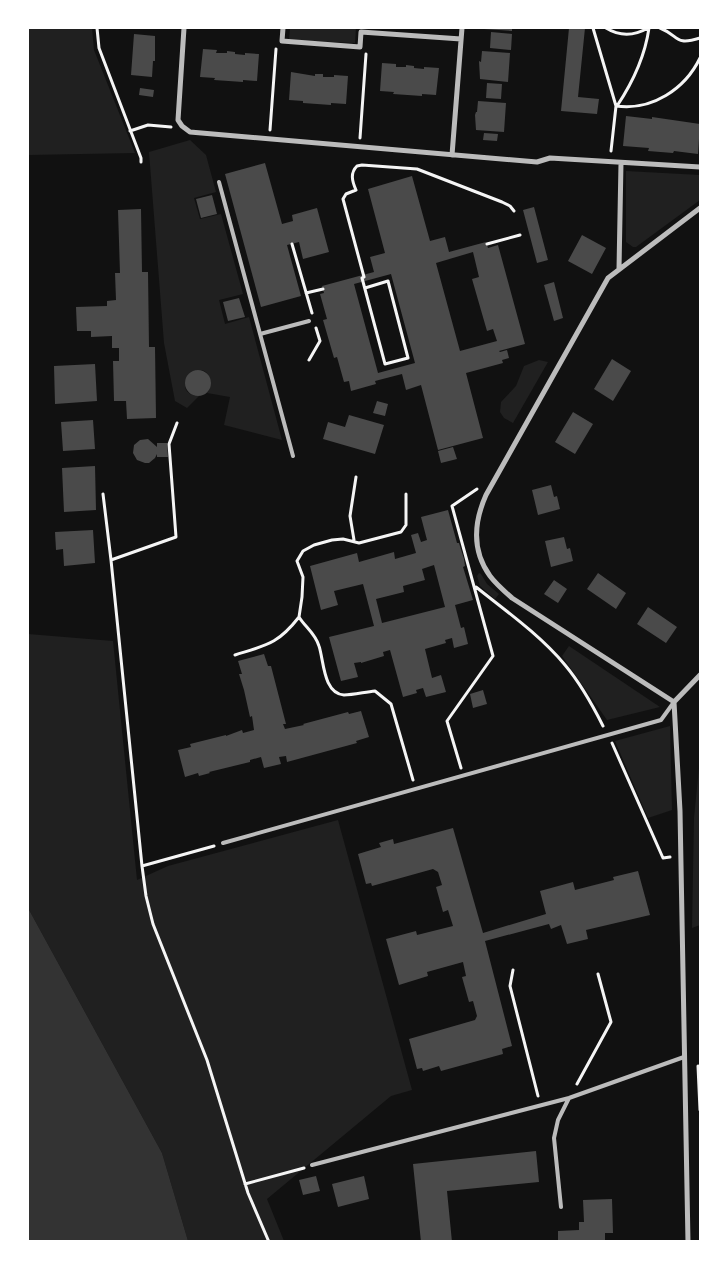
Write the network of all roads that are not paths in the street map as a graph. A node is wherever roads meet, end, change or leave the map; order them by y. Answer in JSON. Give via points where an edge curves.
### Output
{"nodes":[{"id":1,"x":184,"y":28,"type":"edge"},
{"id":2,"x":283,"y":28,"type":"edge"},
{"id":3,"x":462,"y":28,"type":"edge"},
{"id":4,"x":461,"y":40,"type":"junction"},
{"id":5,"x":452,"y":155,"type":"junction"},
{"id":6,"x":621,"y":163,"type":"junction"},
{"id":7,"x":700,"y":167,"type":"edge"},
{"id":8,"x":218,"y":182,"type":"dead end"},
{"id":9,"x":700,"y":208,"type":"edge"},
{"id":10,"x":619,"y":269,"type":"junction"},
{"id":11,"x":309,"y":321,"type":"dead end"},
{"id":12,"x":260,"y":334,"type":"junction"},
{"id":13,"x":293,"y":456,"type":"dead end"},
{"id":14,"x":700,"y":676,"type":"edge"},
{"id":15,"x":674,"y":702,"type":"junction"},
{"id":16,"x":223,"y":843,"type":"road end"},
{"id":17,"x":684,"y":1057,"type":"junction"},
{"id":18,"x":569,"y":1098,"type":"junction"},
{"id":19,"x":312,"y":1166,"type":"road end"},
{"id":20,"x":561,"y":1207,"type":"dead end"},
{"id":21,"x":688,"y":1242,"type":"edge"}],
"edges":[{"from":1,"to":5,"type":"street","via":[[178,120],[190,132]]},
{"from":2,"to":4,"type":"street","via":[[282,41],[360,47],[361,32]]},
{"from":3,"to":4,"type":"street"},
{"from":4,"to":5,"type":"street"},
{"from":5,"to":6,"type":"street","via":[[537,162],[550,158]]},
{"from":6,"to":7,"type":"street"},
{"from":6,"to":10,"type":"street"},
{"from":8,"to":12,"type":"lane"},
{"from":9,"to":10,"type":"street"},
{"from":10,"to":15,"type":"street","via":[[608,278],[486,495],[476,528],[477,545],[490,576],[512,598]]},
{"from":11,"to":12,"type":"lane"},
{"from":12,"to":13,"type":"lane"},
{"from":14,"to":15,"type":"street"},
{"from":15,"to":16,"type":"lane","via":[[661,720]]},
{"from":15,"to":17,"type":"street","via":[[680,811]]},
{"from":17,"to":18,"type":"lane"},
{"from":17,"to":21,"type":"street"},
{"from":18,"to":19,"type":"lane"},
{"from":18,"to":20,"type":"lane","via":[[558,1120],[554,1138]]}]}
